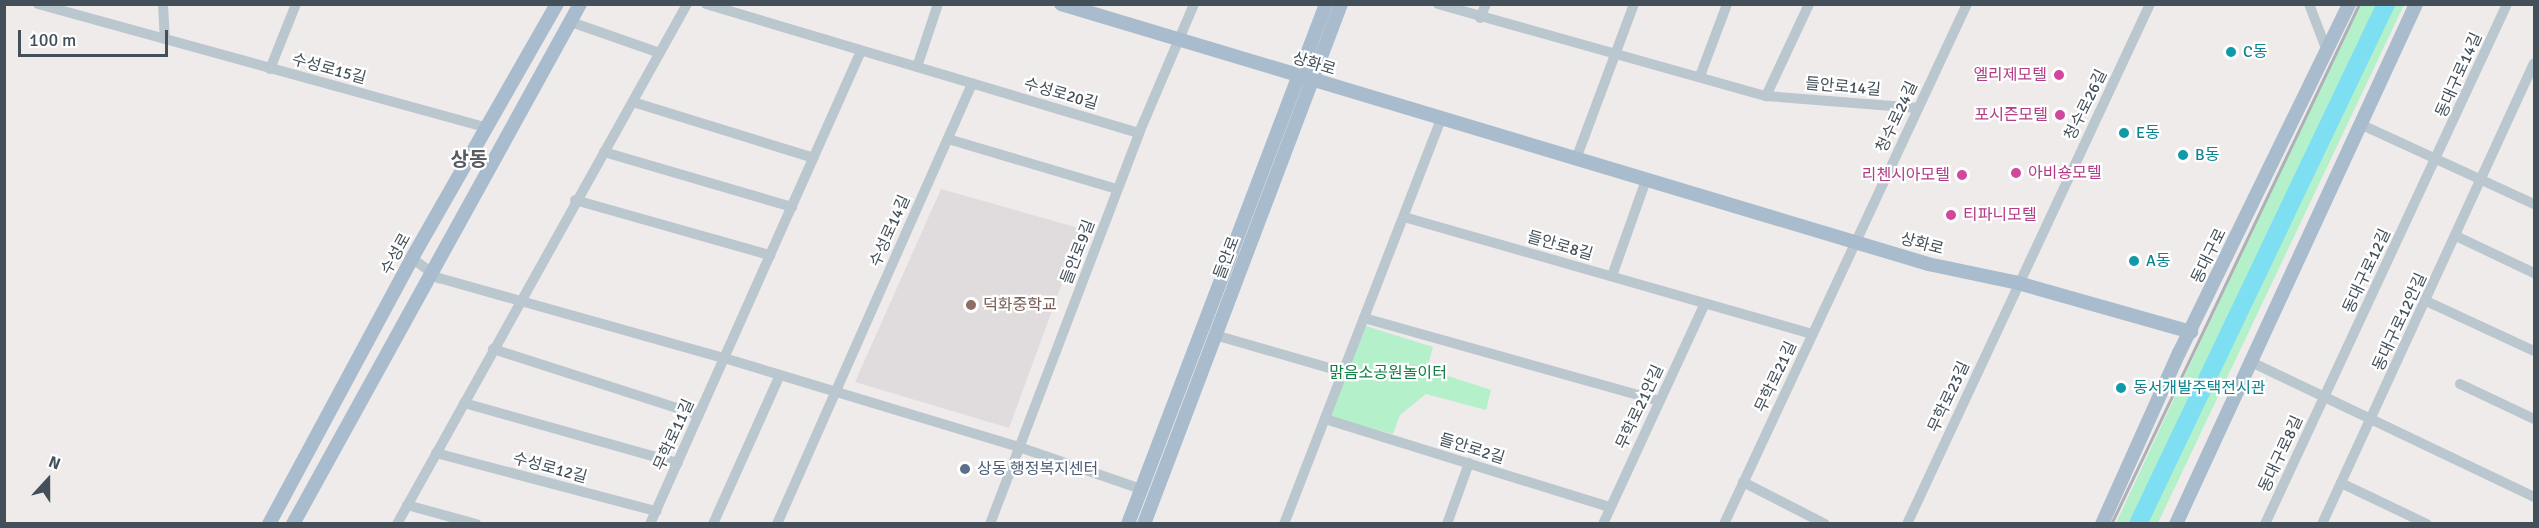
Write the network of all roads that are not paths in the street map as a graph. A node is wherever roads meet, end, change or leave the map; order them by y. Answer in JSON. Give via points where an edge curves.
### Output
{"nodes":[{"id":1,"x":38,"y":4,"type":"edge"},
{"id":2,"x":82,"y":4,"type":"edge"},
{"id":3,"x":163,"y":4,"type":"edge"},
{"id":4,"x":296,"y":4,"type":"edge"},
{"id":5,"x":557,"y":4,"type":"edge"},
{"id":6,"x":580,"y":4,"type":"edge"},
{"id":7,"x":687,"y":4,"type":"edge"},
{"id":8,"x":706,"y":4,"type":"edge"},
{"id":9,"x":938,"y":4,"type":"edge"},
{"id":10,"x":1061,"y":4,"type":"edge"},
{"id":11,"x":1194,"y":4,"type":"edge"},
{"id":12,"x":1326,"y":4,"type":"edge"},
{"id":13,"x":1341,"y":4,"type":"edge"},
{"id":14,"x":1438,"y":4,"type":"edge"},
{"id":15,"x":1486,"y":4,"type":"edge"},
{"id":16,"x":1634,"y":4,"type":"edge"},
{"id":17,"x":1727,"y":4,"type":"edge"},
{"id":18,"x":1809,"y":4,"type":"edge"},
{"id":19,"x":1967,"y":4,"type":"edge"},
{"id":20,"x":2150,"y":4,"type":"edge"},
{"id":21,"x":2309,"y":4,"type":"edge"},
{"id":22,"x":2349,"y":4,"type":"edge"},
{"id":23,"x":2416,"y":4,"type":"edge"},
{"id":24,"x":2507,"y":4,"type":"edge"},
{"id":25,"x":1077,"y":7,"type":"edge"},
{"id":26,"x":84,"y":17,"type":"junction"},
{"id":27,"x":1480,"y":18,"type":"junction"},
{"id":28,"x":571,"y":22,"type":"junction"},
{"id":29,"x":165,"y":39,"type":"junction"},
{"id":30,"x":1177,"y":40,"type":"junction"},
{"id":31,"x":861,"y":51,"type":"junction"},
{"id":32,"x":2327,"y":51,"type":"junction"},
{"id":33,"x":660,"y":53,"type":"junction"},
{"id":34,"x":1616,"y":53,"type":"junction"},
{"id":35,"x":2535,"y":63,"type":"edge"},
{"id":36,"x":917,"y":67,"type":"junction"},
{"id":37,"x":270,"y":69,"type":"junction"},
{"id":38,"x":1700,"y":76,"type":"junction"},
{"id":39,"x":1305,"y":79,"type":"junction"},
{"id":40,"x":972,"y":84,"type":"junction"},
{"id":41,"x":1766,"y":96,"type":"junction"},
{"id":42,"x":633,"y":102,"type":"junction"},
{"id":43,"x":1918,"y":108,"type":"junction"},
{"id":44,"x":1441,"y":119,"type":"junction"},
{"id":45,"x":2360,"y":123,"type":"junction"},
{"id":46,"x":486,"y":127,"type":"junction"},
{"id":47,"x":1139,"y":133,"type":"junction"},
{"id":48,"x":948,"y":139,"type":"junction"},
{"id":49,"x":604,"y":152,"type":"junction"},
{"id":50,"x":814,"y":158,"type":"junction"},
{"id":51,"x":1576,"y":159,"type":"junction"},
{"id":52,"x":2438,"y":159,"type":"junction"},
{"id":53,"x":2482,"y":179,"type":"junction"},
{"id":54,"x":1646,"y":180,"type":"junction"},
{"id":55,"x":1118,"y":189,"type":"junction"},
{"id":56,"x":574,"y":200,"type":"junction"},
{"id":57,"x":2535,"y":204,"type":"edge"},
{"id":58,"x":792,"y":207,"type":"junction"},
{"id":59,"x":1404,"y":217,"type":"junction"},
{"id":60,"x":2456,"y":236,"type":"junction"},
{"id":61,"x":1856,"y":242,"type":"junction"},
{"id":62,"x":770,"y":255,"type":"junction"},
{"id":63,"x":412,"y":258,"type":"junction"},
{"id":64,"x":430,"y":271,"type":"junction"},
{"id":65,"x":2535,"y":273,"type":"edge"},
{"id":66,"x":1612,"y":276,"type":"junction"},
{"id":67,"x":2018,"y":283,"type":"junction"},
{"id":68,"x":521,"y":301,"type":"junction"},
{"id":69,"x":2426,"y":301,"type":"junction"},
{"id":70,"x":1705,"y":303,"type":"junction"},
{"id":71,"x":1364,"y":318,"type":"junction"},
{"id":72,"x":2191,"y":332,"type":"junction"},
{"id":73,"x":1813,"y":334,"type":"junction"},
{"id":74,"x":1215,"y":335,"type":"junction"},
{"id":75,"x":493,"y":349,"type":"junction"},
{"id":76,"x":2535,"y":351,"type":"edge"},
{"id":77,"x":724,"y":358,"type":"junction"},
{"id":78,"x":2249,"y":362,"type":"junction"},
{"id":79,"x":1343,"y":372,"type":"junction"},
{"id":80,"x":780,"y":375,"type":"junction"},
{"id":81,"x":2460,"y":384,"type":"dead end"},
{"id":82,"x":836,"y":392,"type":"junction"},
{"id":83,"x":2324,"y":397,"type":"junction"},
{"id":84,"x":1659,"y":401,"type":"junction"},
{"id":85,"x":464,"y":403,"type":"junction"},
{"id":86,"x":699,"y":415,"type":"junction"},
{"id":87,"x":1325,"y":419,"type":"junction"},
{"id":88,"x":2535,"y":419,"type":"edge"},
{"id":89,"x":2372,"y":420,"type":"junction"},
{"id":90,"x":1019,"y":447,"type":"junction"},
{"id":91,"x":436,"y":453,"type":"junction"},
{"id":92,"x":678,"y":463,"type":"junction"},
{"id":93,"x":1469,"y":463,"type":"junction"},
{"id":94,"x":1743,"y":483,"type":"junction"},
{"id":95,"x":2341,"y":483,"type":"junction"},
{"id":96,"x":1142,"y":489,"type":"junction"},
{"id":97,"x":2535,"y":497,"type":"edge"},
{"id":98,"x":407,"y":505,"type":"junction"},
{"id":99,"x":1610,"y":507,"type":"junction"},
{"id":100,"x":656,"y":511,"type":"junction"},
{"id":101,"x":269,"y":524,"type":"edge"},
{"id":102,"x":293,"y":524,"type":"edge"},
{"id":103,"x":397,"y":524,"type":"edge"},
{"id":104,"x":476,"y":524,"type":"edge"},
{"id":105,"x":650,"y":524,"type":"edge"},
{"id":106,"x":713,"y":524,"type":"edge"},
{"id":107,"x":777,"y":524,"type":"edge"},
{"id":108,"x":990,"y":524,"type":"edge"},
{"id":109,"x":1128,"y":524,"type":"edge"},
{"id":110,"x":1144,"y":524,"type":"edge"},
{"id":111,"x":1284,"y":524,"type":"edge"},
{"id":112,"x":1448,"y":524,"type":"edge"},
{"id":113,"x":1603,"y":524,"type":"edge"},
{"id":114,"x":1724,"y":524,"type":"edge"},
{"id":115,"x":1825,"y":524,"type":"edge"},
{"id":116,"x":1907,"y":524,"type":"edge"},
{"id":117,"x":2102,"y":524,"type":"edge"},
{"id":118,"x":2176,"y":524,"type":"edge"},
{"id":119,"x":2265,"y":524,"type":"edge"},
{"id":120,"x":2322,"y":524,"type":"edge"},
{"id":121,"x":2427,"y":524,"type":"edge"}],
"edges":[{"from":1,"to":26,"type":"street","name":"수성로15길"},
{"from":2,"to":26,"type":"street"},
{"from":3,"to":29,"type":"street"},
{"from":4,"to":37,"type":"street"},
{"from":5,"to":46,"type":"main road","name":"수성로"},
{"from":6,"to":28,"type":"main road"},
{"from":7,"to":33,"type":"street"},
{"from":8,"to":31,"type":"street","name":"수성로20길"},
{"from":9,"to":36,"type":"street"},
{"from":10,"to":25,"type":"main road","name":"상화로"},
{"from":11,"to":30,"type":"street"},
{"from":12,"to":39,"type":"main road","name":"들안로"},
{"from":13,"to":39,"type":"main road","name":"들안로"},
{"from":14,"to":27,"type":"street","name":"들안로14길"},
{"from":15,"to":27,"type":"street"},
{"from":16,"to":34,"type":"street"},
{"from":17,"to":38,"type":"street"},
{"from":18,"to":41,"type":"street"},
{"from":19,"to":43,"type":"street","name":"청수로24길"},
{"from":20,"to":67,"type":"street","name":"청수로26길"},
{"from":21,"to":32,"type":"street"},
{"from":22,"to":32,"type":"main road","name":"동대구로"},
{"from":23,"to":45,"type":"main road"},
{"from":24,"to":52,"type":"street","name":"동대구로14길"},
{"from":25,"to":30,"type":"main road","name":"상화로"},
{"from":26,"to":29,"type":"street","name":"수성로15길"},
{"from":27,"to":34,"type":"street","name":"들안로14길"},
{"from":28,"to":33,"type":"street"},
{"from":28,"to":64,"type":"main road"},
{"from":29,"to":37,"type":"street","name":"수성로15길"},
{"from":30,"to":39,"type":"main road","name":"상화로"},
{"from":30,"to":47,"type":"street"},
{"from":31,"to":36,"type":"street","name":"수성로20길"},
{"from":31,"to":50,"type":"street"},
{"from":32,"to":72,"type":"main road","name":"동대구로"},
{"from":33,"to":42,"type":"street"},
{"from":34,"to":38,"type":"street","name":"들안로14길"},
{"from":34,"to":51,"type":"street"},
{"from":35,"to":53,"type":"street"},
{"from":36,"to":40,"type":"street","name":"수성로20길"},
{"from":37,"to":46,"type":"street","name":"수성로15길"},
{"from":38,"to":41,"type":"street","name":"들안로14길"},
{"from":39,"to":44,"type":"main road","name":"상화로"},
{"from":39,"to":74,"type":"main road","name":"들안로"},
{"from":39,"to":96,"type":"main road","name":"들안로"},
{"from":40,"to":47,"type":"street","name":"수성로20길"},
{"from":40,"to":48,"type":"street","name":"수성로14길"},
{"from":41,"to":43,"type":"street","name":"들안로14길"},
{"from":42,"to":49,"type":"street"},
{"from":42,"to":50,"type":"street"},
{"from":43,"to":61,"type":"street","name":"청수로24길"},
{"from":44,"to":51,"type":"main road","name":"상화로"},
{"from":44,"to":59,"type":"street"},
{"from":45,"to":52,"type":"street"},
{"from":45,"to":78,"type":"main road"},
{"from":46,"to":63,"type":"main road","name":"수성로"},
{"from":47,"to":55,"type":"street"},
{"from":48,"to":55,"type":"street"},
{"from":48,"to":82,"type":"street","name":"수성로14길"},
{"from":49,"to":56,"type":"street"},
{"from":49,"to":58,"type":"street"},
{"from":50,"to":58,"type":"street"},
{"from":51,"to":54,"type":"main road","name":"상화로"},
{"from":52,"to":53,"type":"street"},
{"from":52,"to":83,"type":"street","name":"동대구로12길"},
{"from":53,"to":57,"type":"street"},
{"from":53,"to":60,"type":"street","name":"동대구로12안길"},
{"from":54,"to":61,"type":"main road","name":"상화로"},
{"from":54,"to":66,"type":"street"},
{"from":55,"to":90,"type":"street","name":"들안로9길"},
{"from":56,"to":62,"type":"street"},
{"from":56,"to":68,"type":"street"},
{"from":58,"to":62,"type":"street"},
{"from":59,"to":66,"type":"street","name":"들안로8길"},
{"from":59,"to":71,"type":"street"},
{"from":60,"to":65,"type":"street"},
{"from":60,"to":69,"type":"street","name":"동대구로12안길"},
{"from":61,"to":67,"type":"main road","name":"상화로","via":[[1928,264]]},
{"from":61,"to":73,"type":"street","name":"무학로21길"},
{"from":62,"to":77,"type":"street"},
{"from":63,"to":64,"type":"street"},
{"from":63,"to":101,"type":"main road","name":"수성로"},
{"from":64,"to":68,"type":"street","via":[[439,278]]},
{"from":64,"to":102,"type":"main road"},
{"from":66,"to":70,"type":"street","name":"들안로8길"},
{"from":67,"to":72,"type":"main road","name":"상화로"},
{"from":67,"to":116,"type":"street","name":"무학로23길"},
{"from":68,"to":75,"type":"street"},
{"from":68,"to":77,"type":"street"},
{"from":69,"to":76,"type":"street"},
{"from":69,"to":89,"type":"street","name":"동대구로12안길"},
{"from":70,"to":73,"type":"street","name":"들안로8길"},
{"from":70,"to":84,"type":"street","name":"무학로21안길"},
{"from":71,"to":79,"type":"street"},
{"from":71,"to":84,"type":"street"},
{"from":72,"to":117,"type":"main road","name":"동대구로"},
{"from":73,"to":94,"type":"street","name":"무학로21길"},
{"from":74,"to":79,"type":"street"},
{"from":74,"to":110,"type":"main road","name":"들안로"},
{"from":75,"to":85,"type":"street"},
{"from":75,"to":86,"type":"street"},
{"from":77,"to":80,"type":"street"},
{"from":77,"to":86,"type":"street","name":"무학로11길"},
{"from":78,"to":83,"type":"street"},
{"from":78,"to":118,"type":"main road"},
{"from":79,"to":87,"type":"street"},
{"from":80,"to":82,"type":"street"},
{"from":80,"to":106,"type":"street"},
{"from":81,"to":88,"type":"street"},
{"from":82,"to":90,"type":"street"},
{"from":82,"to":107,"type":"street"},
{"from":83,"to":89,"type":"street"},
{"from":83,"to":119,"type":"street","name":"동대구로8길"},
{"from":84,"to":99,"type":"street","name":"무학로21안길"},
{"from":85,"to":91,"type":"street"},
{"from":85,"to":92,"type":"street"},
{"from":86,"to":92,"type":"street","name":"무학로11길"},
{"from":87,"to":93,"type":"street","name":"들안로2길"},
{"from":87,"to":111,"type":"street"},
{"from":89,"to":95,"type":"street","name":"동대구로12안길"},
{"from":89,"to":97,"type":"street"},
{"from":90,"to":96,"type":"street"},
{"from":90,"to":108,"type":"street","name":"들안로9길"},
{"from":91,"to":98,"type":"street"},
{"from":91,"to":100,"type":"street","name":"수성로12길"},
{"from":92,"to":100,"type":"street","name":"무학로11길"},
{"from":93,"to":99,"type":"street","name":"들안로2길"},
{"from":93,"to":112,"type":"street"},
{"from":94,"to":114,"type":"street","name":"무학로21길"},
{"from":94,"to":115,"type":"street"},
{"from":95,"to":120,"type":"street","name":"동대구로12안길"},
{"from":95,"to":121,"type":"street"},
{"from":96,"to":109,"type":"main road","name":"들안로"},
{"from":98,"to":103,"type":"street"},
{"from":98,"to":104,"type":"street"},
{"from":99,"to":113,"type":"street","name":"무학로21안길"},
{"from":100,"to":105,"type":"street","name":"무학로11길"}]}
